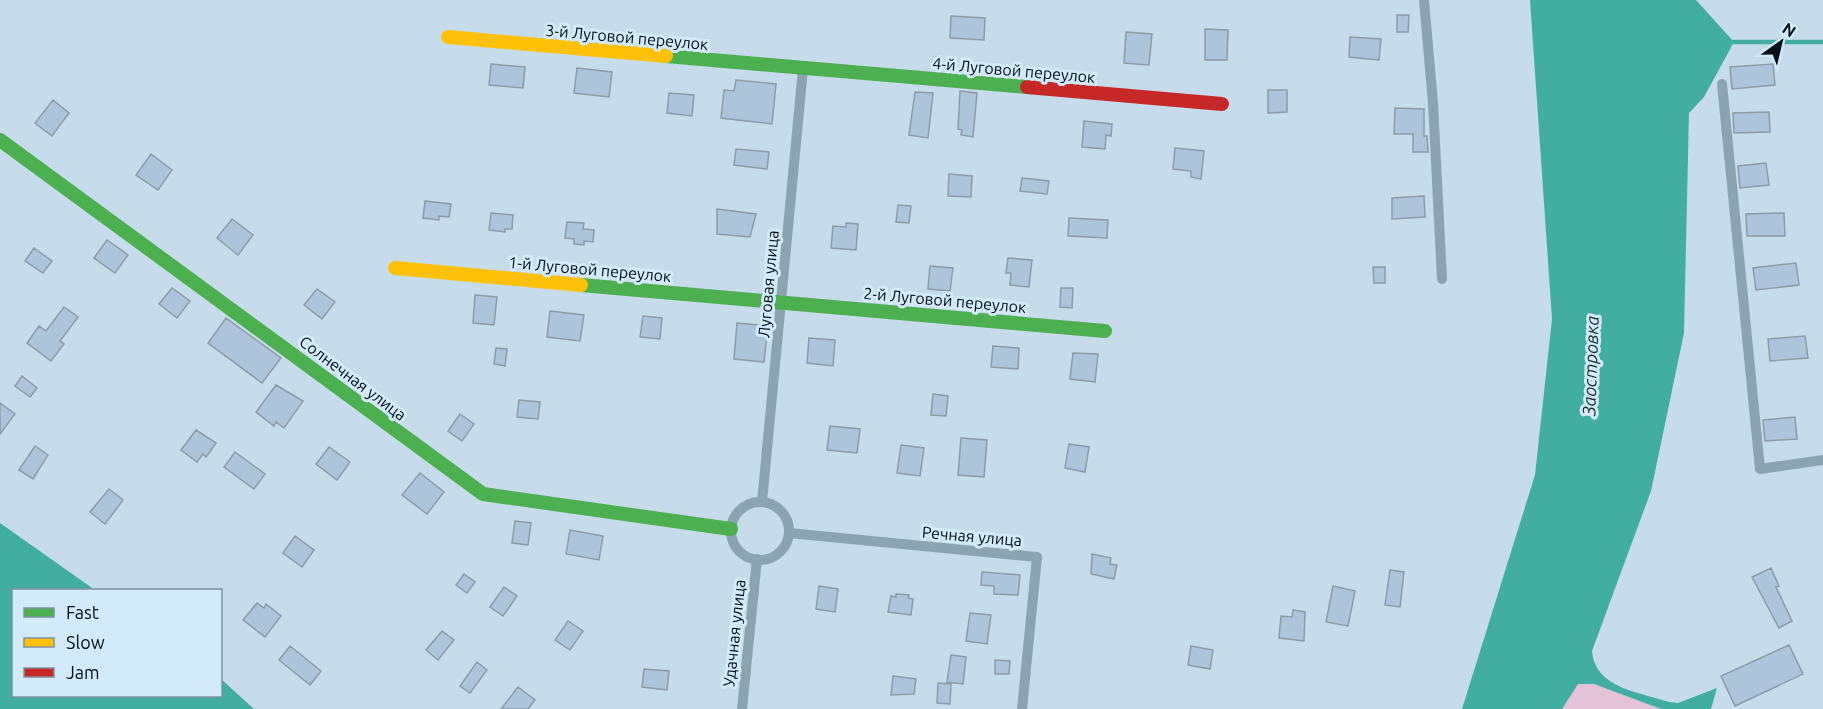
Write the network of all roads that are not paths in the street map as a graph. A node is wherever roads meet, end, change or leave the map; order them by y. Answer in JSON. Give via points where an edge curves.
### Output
{"nodes":[{"id":1,"x":1424,"y":0,"type":"edge"},
{"id":2,"x":448,"y":37,"type":"dead end"},
{"id":3,"x":802,"y":69,"type":"junction"},
{"id":4,"x":1722,"y":84,"type":"dead end"},
{"id":5,"x":1222,"y":105,"type":"dead end"},
{"id":6,"x":0,"y":140,"type":"edge"},
{"id":7,"x":395,"y":268,"type":"dead end"},
{"id":8,"x":1443,"y":279,"type":"dead end"},
{"id":9,"x":782,"y":303,"type":"junction"},
{"id":10,"x":1105,"y":330,"type":"dead end"},
{"id":11,"x":1823,"y":460,"type":"edge"},
{"id":12,"x":762,"y":502,"type":"junction"},
{"id":13,"x":731,"y":530,"type":"junction"},
{"id":14,"x":789,"y":533,"type":"junction"},
{"id":15,"x":757,"y":560,"type":"junction"},
{"id":16,"x":742,"y":709,"type":"edge"},
{"id":17,"x":1022,"y":709,"type":"edge"}],
"edges":[{"from":1,"to":8,"type":"street"},
{"from":2,"to":3,"type":"street","name":"3-й Луговой переулок"},
{"from":3,"to":5,"type":"street","name":"4-й Луговой переулок"},
{"from":3,"to":9,"type":"street","name":"Луговая улица"},
{"from":4,"to":11,"type":"street","via":[[1760,469]]},
{"from":6,"to":13,"type":"street","name":"Солнечная улица","via":[[483,494]]},
{"from":7,"to":9,"type":"street","name":"1-й Луговой переулок"},
{"from":9,"to":10,"type":"street","name":"2-й Луговой переулок"},
{"from":9,"to":12,"type":"street","name":"Луговая улица"},
{"from":12,"to":13,"type":"street","via":[[744,506],[733,520]]},
{"from":12,"to":14,"type":"street","via":[[779,509]]},
{"from":13,"to":15,"type":"street","via":[[738,550]]},
{"from":14,"to":15,"type":"street","via":[[782,550]]},
{"from":14,"to":17,"type":"street","name":"Речная улица","via":[[1036,557]]},
{"from":15,"to":16,"type":"street","name":"Удачная улица"}]}
